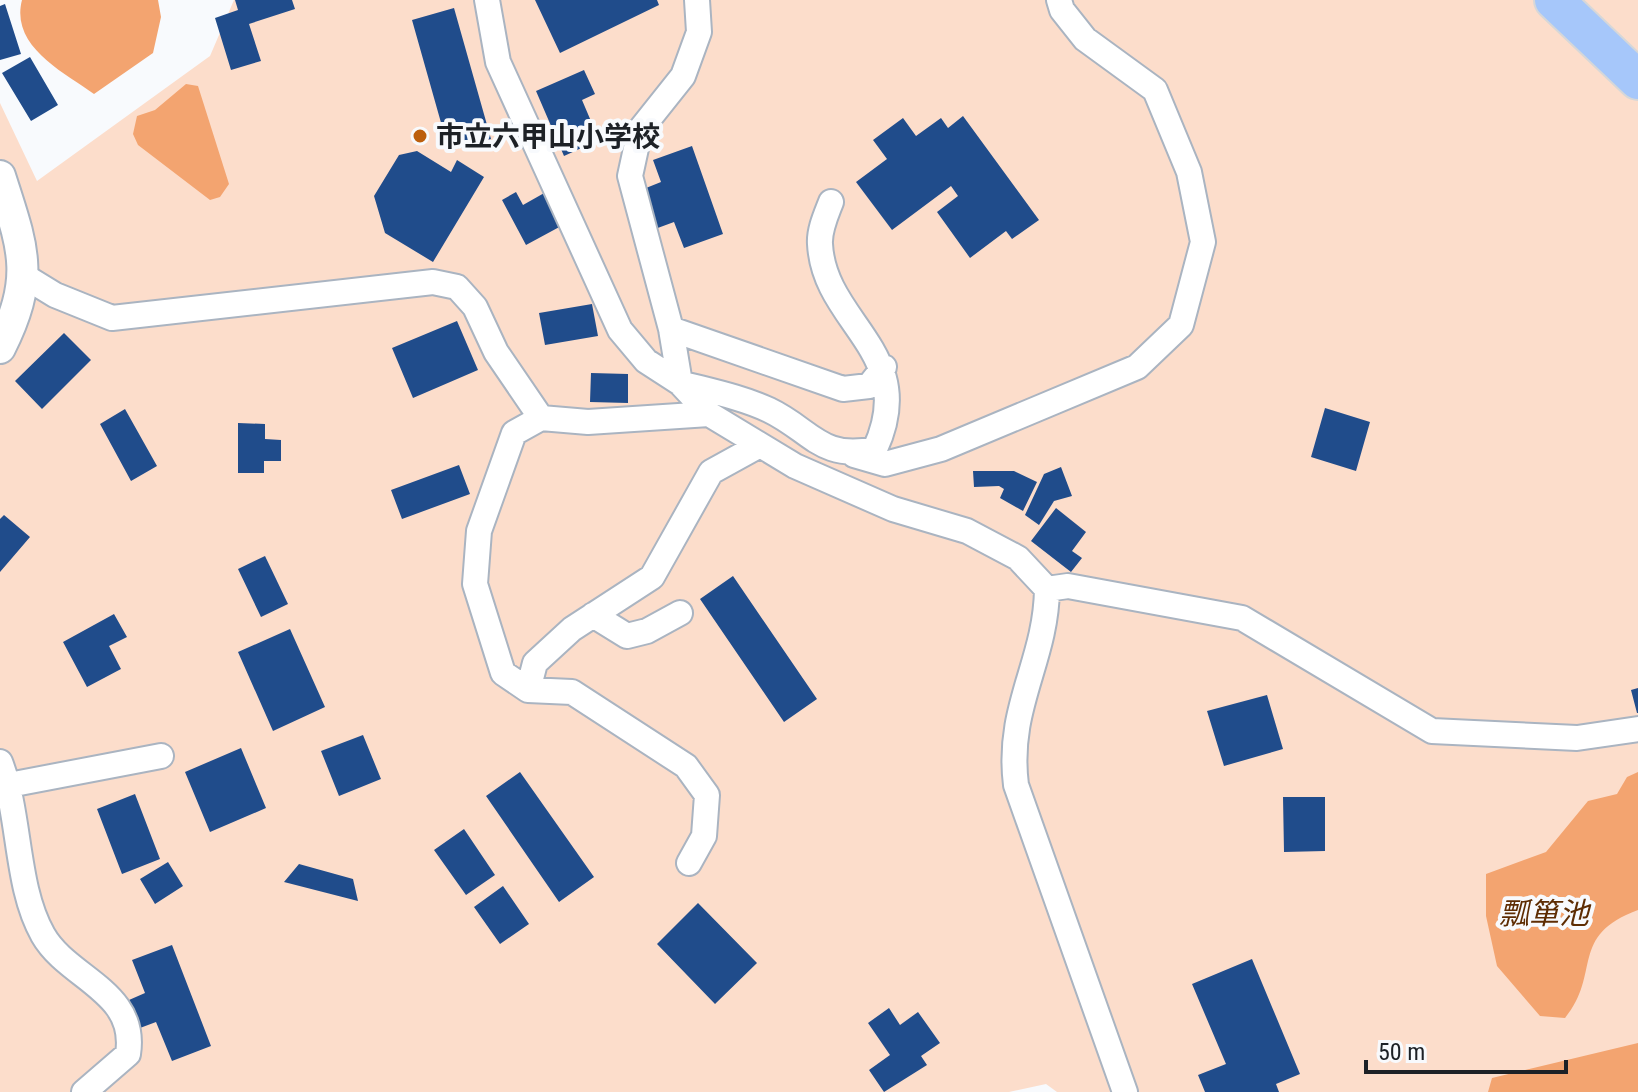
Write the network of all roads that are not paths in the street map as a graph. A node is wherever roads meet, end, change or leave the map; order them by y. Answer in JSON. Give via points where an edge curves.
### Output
{"nodes":[{"id":1,"x":487,"y":0,"type":"edge"},
{"id":2,"x":697,"y":0,"type":"edge"},
{"id":3,"x":1059,"y":0,"type":"edge"},
{"id":4,"x":1554,"y":0,"type":"edge"},
{"id":5,"x":1638,"y":80,"type":"edge"},
{"id":6,"x":0,"y":176,"type":"edge"},
{"id":7,"x":831,"y":202,"type":"dead end"},
{"id":8,"x":24,"y":276,"type":"junction"},
{"id":9,"x":671,"y":329,"type":"junction"},
{"id":10,"x":0,"y":348,"type":"edge"},
{"id":11,"x":884,"y":367,"type":"junction"},
{"id":12,"x":680,"y":383,"type":"junction"},
{"id":13,"x":709,"y":414,"type":"junction"},
{"id":14,"x":541,"y":418,"type":"junction"},
{"id":15,"x":760,"y":445,"type":"junction"},
{"id":16,"x":852,"y":454,"type":"junction"},
{"id":17,"x":1047,"y":589,"type":"junction"},
{"id":18,"x":680,"y":613,"type":"dead end"},
{"id":19,"x":593,"y":615,"type":"junction"},
{"id":20,"x":528,"y":690,"type":"junction"},
{"id":21,"x":1638,"y":729,"type":"edge"},
{"id":22,"x":161,"y":756,"type":"dead end"},
{"id":23,"x":0,"y":762,"type":"edge"},
{"id":24,"x":9,"y":785,"type":"junction"},
{"id":25,"x":689,"y":863,"type":"dead end"},
{"id":26,"x":84,"y":1092,"type":"edge"},
{"id":27,"x":1125,"y":1092,"type":"edge"}],
"edges":[{"from":1,"to":12,"type":"street","via":[[498,62],[620,330],[646,361]]},
{"from":2,"to":9,"type":"street","via":[[699,32],[683,76],[640,130],[630,176]]},
{"from":3,"to":16,"type":"street","via":[[1085,39],[1155,90],[1189,172],[1203,242],[1181,325],[1137,367],[941,449],[885,464]]},
{"from":4,"to":5,"type":"main road"},
{"from":6,"to":8,"type":"street","via":[[21,241]]},
{"from":7,"to":11,"type":"street","via":[[820,245],[832,285]]},
{"from":8,"to":10,"type":"street"},
{"from":8,"to":14,"type":"street","via":[[112,318],[433,282],[457,287],[475,307],[496,352]]},
{"from":9,"to":11,"type":"street","via":[[843,389],[869,386]]},
{"from":9,"to":12,"type":"street"},
{"from":11,"to":16,"type":"street","via":[[887,423],[875,449]]},
{"from":12,"to":13,"type":"street"},
{"from":12,"to":16,"type":"street","via":[[772,411],[812,441]]},
{"from":13,"to":14,"type":"street","via":[[588,422]]},
{"from":13,"to":15,"type":"street"},
{"from":14,"to":20,"type":"street","via":[[514,433],[479,531],[475,584],[503,673]]},
{"from":15,"to":17,"type":"street","via":[[893,509],[967,531],[1018,558]]},
{"from":15,"to":19,"type":"street","via":[[711,472],[652,577]]},
{"from":17,"to":21,"type":"street","via":[[1068,586],[1242,618],[1432,731],[1577,738]]},
{"from":17,"to":27,"type":"street","via":[[1046,625],[1018,709],[1012,753],[1016,785]]},
{"from":18,"to":19,"type":"street","via":[[627,636]]},
{"from":19,"to":20,"type":"street","via":[[535,663]]},
{"from":20,"to":25,"type":"street","via":[[572,692],[686,766],[707,795],[704,836]]},
{"from":22,"to":24,"type":"street"},
{"from":23,"to":24,"type":"street"},
{"from":24,"to":26,"type":"street","via":[[31,905],[43,937],[122,1012],[131,1034],[128,1054]]}]}
